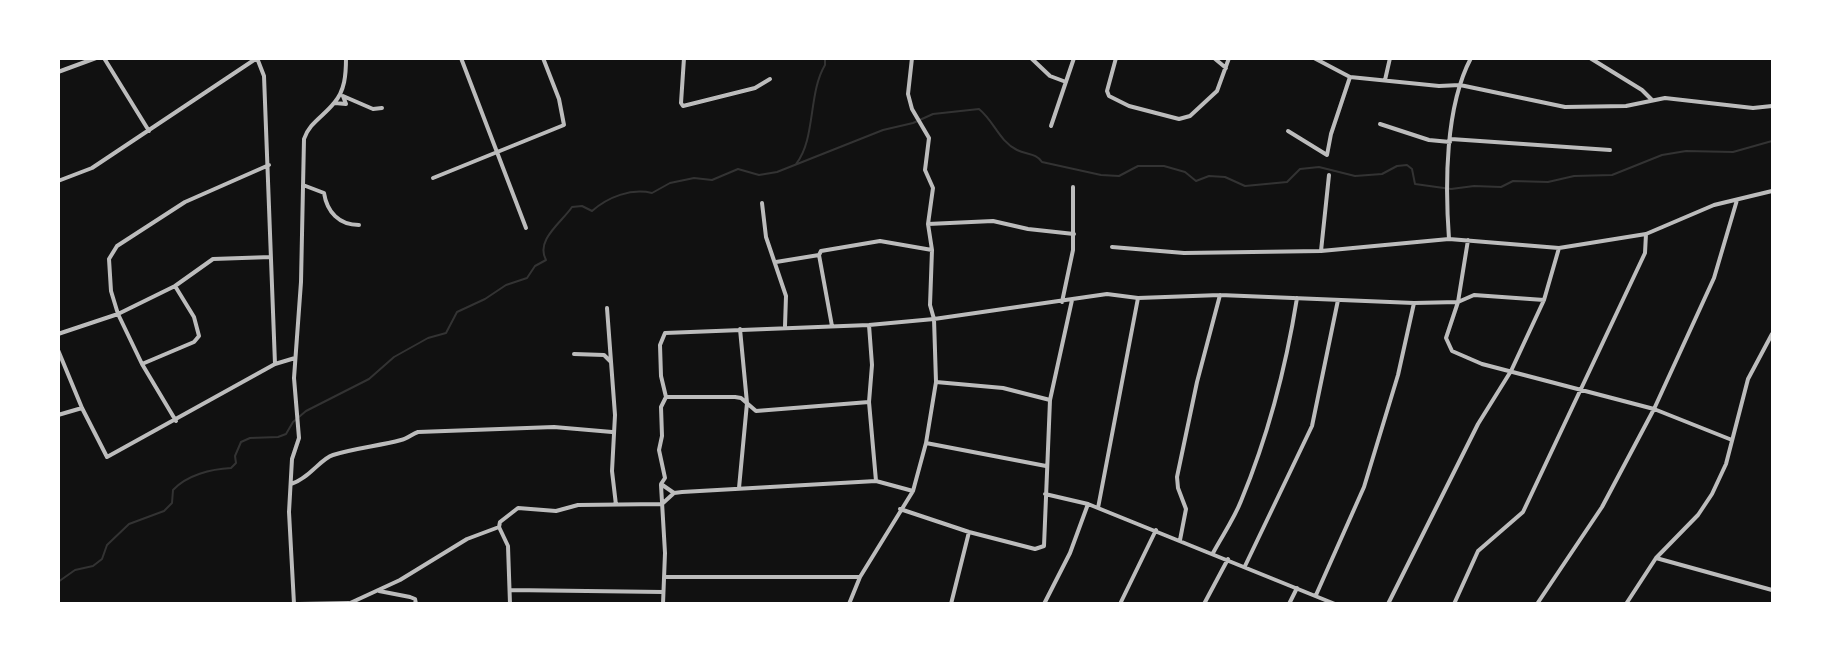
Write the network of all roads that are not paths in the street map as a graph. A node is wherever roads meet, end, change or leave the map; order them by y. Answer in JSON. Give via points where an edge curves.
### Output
{"nodes":[{"id":1,"x":96,"y":58,"type":"edge"},
{"id":2,"x":104,"y":58,"type":"edge"},
{"id":3,"x":257,"y":58,"type":"edge"},
{"id":4,"x":346,"y":58,"type":"edge"},
{"id":5,"x":461,"y":58,"type":"edge"},
{"id":6,"x":543,"y":58,"type":"edge"},
{"id":7,"x":684,"y":58,"type":"edge"},
{"id":8,"x":912,"y":58,"type":"edge"},
{"id":9,"x":1031,"y":58,"type":"edge"},
{"id":10,"x":1074,"y":58,"type":"edge"},
{"id":11,"x":1116,"y":58,"type":"edge"},
{"id":12,"x":1214,"y":58,"type":"edge"},
{"id":13,"x":1229,"y":58,"type":"edge"},
{"id":14,"x":1314,"y":58,"type":"edge"},
{"id":15,"x":1390,"y":58,"type":"edge"},
{"id":16,"x":1471,"y":58,"type":"edge"},
{"id":17,"x":1590,"y":58,"type":"edge"},
{"id":18,"x":1320,"y":59,"type":"edge"},
{"id":19,"x":1226,"y":68,"type":"junction"},
{"id":20,"x":58,"y":72,"type":"edge"},
{"id":21,"x":1350,"y":77,"type":"junction"},
{"id":22,"x":770,"y":79,"type":"dead end"},
{"id":23,"x":1385,"y":80,"type":"junction"},
{"id":24,"x":1066,"y":82,"type":"junction"},
{"id":25,"x":1460,"y":85,"type":"junction"},
{"id":26,"x":1652,"y":100,"type":"junction"},
{"id":27,"x":334,"y":103,"type":"junction"},
{"id":28,"x":1773,"y":106,"type":"edge"},
{"id":29,"x":382,"y":108,"type":"dead end"},
{"id":30,"x":1380,"y":124,"type":"dead end"},
{"id":31,"x":1051,"y":126,"type":"dead end"},
{"id":32,"x":149,"y":131,"type":"junction"},
{"id":33,"x":1288,"y":131,"type":"dead end"},
{"id":34,"x":1450,"y":141,"type":"junction"},
{"id":35,"x":1610,"y":150,"type":"dead end"},
{"id":36,"x":498,"y":154,"type":"junction"},
{"id":37,"x":269,"y":165,"type":"junction"},
{"id":38,"x":1329,"y":175,"type":"dead end"},
{"id":39,"x":433,"y":178,"type":"dead end"},
{"id":40,"x":58,"y":181,"type":"edge"},
{"id":41,"x":303,"y":185,"type":"junction"},
{"id":42,"x":1073,"y":187,"type":"dead end"},
{"id":43,"x":1773,"y":191,"type":"edge"},
{"id":44,"x":1737,"y":200,"type":"junction"},
{"id":45,"x":762,"y":202,"type":"dead end"},
{"id":46,"x":928,"y":224,"type":"junction"},
{"id":47,"x":359,"y":225,"type":"dead end"},
{"id":48,"x":526,"y":228,"type":"dead end"},
{"id":49,"x":1074,"y":234,"type":"junction"},
{"id":50,"x":1646,"y":234,"type":"junction"},
{"id":51,"x":1449,"y":239,"type":"junction"},
{"id":52,"x":1468,"y":240,"type":"junction"},
{"id":53,"x":1112,"y":247,"type":"dead end"},
{"id":54,"x":1559,"y":248,"type":"junction"},
{"id":55,"x":932,"y":250,"type":"junction"},
{"id":56,"x":1321,"y":251,"type":"junction"},
{"id":57,"x":819,"y":255,"type":"junction"},
{"id":58,"x":271,"y":257,"type":"junction"},
{"id":59,"x":776,"y":262,"type":"junction"},
{"id":60,"x":175,"y":286,"type":"junction"},
{"id":61,"x":1220,"y":295,"type":"junction"},
{"id":62,"x":1138,"y":298,"type":"junction"},
{"id":63,"x":1297,"y":298,"type":"junction"},
{"id":64,"x":1072,"y":300,"type":"junction"},
{"id":65,"x":1338,"y":300,"type":"junction"},
{"id":66,"x":1544,"y":300,"type":"junction"},
{"id":67,"x":1062,"y":302,"type":"junction"},
{"id":68,"x":1458,"y":302,"type":"junction"},
{"id":69,"x":1414,"y":303,"type":"junction"},
{"id":70,"x":607,"y":308,"type":"dead end"},
{"id":71,"x":118,"y":314,"type":"junction"},
{"id":72,"x":934,"y":319,"type":"junction"},
{"id":73,"x":869,"y":325,"type":"junction"},
{"id":74,"x":785,"y":326,"type":"junction"},
{"id":75,"x":832,"y":326,"type":"junction"},
{"id":76,"x":740,"y":329,"type":"junction"},
{"id":77,"x":58,"y":334,"type":"edge"},
{"id":78,"x":1773,"y":334,"type":"edge"},
{"id":79,"x":58,"y":350,"type":"edge"},
{"id":80,"x":574,"y":354,"type":"dead end"},
{"id":81,"x":295,"y":358,"type":"junction"},
{"id":82,"x":611,"y":362,"type":"junction"},
{"id":83,"x":142,"y":364,"type":"junction"},
{"id":84,"x":275,"y":364,"type":"junction"},
{"id":85,"x":1510,"y":371,"type":"junction"},
{"id":86,"x":936,"y":382,"type":"junction"},
{"id":87,"x":1582,"y":390,"type":"junction"},
{"id":88,"x":666,"y":397,"type":"junction"},
{"id":89,"x":1050,"y":400,"type":"junction"},
{"id":90,"x":869,"y":402,"type":"junction"},
{"id":91,"x":747,"y":403,"type":"junction"},
{"id":92,"x":82,"y":408,"type":"junction"},
{"id":93,"x":1654,"y":409,"type":"junction"},
{"id":94,"x":58,"y":415,"type":"edge"},
{"id":95,"x":176,"y":421,"type":"junction"},
{"id":96,"x":612,"y":432,"type":"junction"},
{"id":97,"x":1732,"y":440,"type":"junction"},
{"id":98,"x":926,"y":443,"type":"junction"},
{"id":99,"x":1046,"y":466,"type":"junction"},
{"id":100,"x":876,"y":481,"type":"junction"},
{"id":101,"x":291,"y":484,"type":"junction"},
{"id":102,"x":661,"y":484,"type":"junction"},
{"id":103,"x":739,"y":488,"type":"junction"},
{"id":104,"x":913,"y":491,"type":"junction"},
{"id":105,"x":674,"y":493,"type":"junction"},
{"id":106,"x":1045,"y":494,"type":"junction"},
{"id":107,"x":662,"y":504,"type":"junction"},
{"id":108,"x":1088,"y":504,"type":"junction"},
{"id":109,"x":616,"y":505,"type":"junction"},
{"id":110,"x":1098,"y":508,"type":"junction"},
{"id":111,"x":900,"y":509,"type":"junction"},
{"id":112,"x":499,"y":527,"type":"junction"},
{"id":113,"x":1156,"y":530,"type":"junction"},
{"id":114,"x":969,"y":532,"type":"junction"},
{"id":115,"x":1180,"y":540,"type":"junction"},
{"id":116,"x":1213,"y":553,"type":"junction"},
{"id":117,"x":1656,"y":558,"type":"junction"},
{"id":118,"x":1228,"y":559,"type":"junction"},
{"id":119,"x":1245,"y":566,"type":"junction"},
{"id":120,"x":664,"y":577,"type":"junction"},
{"id":121,"x":860,"y":577,"type":"junction"},
{"id":122,"x":1297,"y":588,"type":"junction"},
{"id":123,"x":510,"y":590,"type":"junction"},
{"id":124,"x":1773,"y":590,"type":"edge"},
{"id":125,"x":378,"y":591,"type":"junction"},
{"id":126,"x":663,"y":592,"type":"junction"},
{"id":127,"x":1316,"y":595,"type":"junction"},
{"id":128,"x":294,"y":603,"type":"edge"},
{"id":129,"x":299,"y":603,"type":"edge"},
{"id":130,"x":349,"y":603,"type":"edge"},
{"id":131,"x":416,"y":603,"type":"edge"},
{"id":132,"x":510,"y":603,"type":"edge"},
{"id":133,"x":663,"y":603,"type":"edge"},
{"id":134,"x":849,"y":603,"type":"edge"},
{"id":135,"x":951,"y":603,"type":"edge"},
{"id":136,"x":1044,"y":603,"type":"edge"},
{"id":137,"x":1120,"y":603,"type":"edge"},
{"id":138,"x":1204,"y":603,"type":"edge"},
{"id":139,"x":1289,"y":603,"type":"edge"},
{"id":140,"x":1335,"y":603,"type":"edge"},
{"id":141,"x":1388,"y":603,"type":"edge"},
{"id":142,"x":1454,"y":603,"type":"edge"},
{"id":143,"x":1537,"y":603,"type":"edge"},
{"id":144,"x":1626,"y":603,"type":"edge"}],
"edges":[{"from":1,"to":20,"type":"street"},
{"from":2,"to":32,"type":"street"},
{"from":3,"to":32,"type":"street"},
{"from":3,"to":37,"type":"street","via":[[264,75]]},
{"from":4,"to":27,"type":"street","via":[[345,80]]},
{"from":5,"to":36,"type":"street"},
{"from":6,"to":36,"type":"street","via":[[560,99],[564,125]]},
{"from":7,"to":22,"type":"street","via":[[683,106],[755,88]]},
{"from":8,"to":46,"type":"street","via":[[912,109],[929,138],[925,170],[933,196]]},
{"from":9,"to":24,"type":"street","via":[[1050,76]]},
{"from":10,"to":24,"type":"street"},
{"from":11,"to":19,"type":"street","via":[[1109,96],[1129,106],[1179,119],[1190,116],[1213,95]]},
{"from":12,"to":19,"type":"street"},
{"from":13,"to":19,"type":"street"},
{"from":14,"to":18,"type":"street"},
{"from":15,"to":23,"type":"street"},
{"from":16,"to":25,"type":"street"},
{"from":17,"to":26,"type":"street"},
{"from":18,"to":21,"type":"street"},
{"from":21,"to":23,"type":"street"},
{"from":21,"to":33,"type":"street","via":[[1327,155]]},
{"from":23,"to":25,"type":"street"},
{"from":24,"to":31,"type":"street"},
{"from":25,"to":26,"type":"street","via":[[1565,107],[1626,106]]},
{"from":25,"to":34,"type":"street"},
{"from":26,"to":28,"type":"street"},
{"from":27,"to":29,"type":"street","via":[[346,104],[344,96],[373,109]]},
{"from":27,"to":41,"type":"street","via":[[306,134]]},
{"from":30,"to":34,"type":"street","via":[[1429,140]]},
{"from":32,"to":40,"type":"street","via":[[92,168]]},
{"from":34,"to":35,"type":"street"},
{"from":34,"to":51,"type":"street","via":[[1445,179]]},
{"from":36,"to":39,"type":"street"},
{"from":36,"to":48,"type":"street"},
{"from":37,"to":58,"type":"street"},
{"from":37,"to":71,"type":"street","via":[[184,202],[117,246],[109,259],[111,291]]},
{"from":38,"to":56,"type":"street"},
{"from":41,"to":47,"type":"street","via":[[324,193],[329,212]]},
{"from":41,"to":81,"type":"street"},
{"from":42,"to":49,"type":"street"},
{"from":43,"to":44,"type":"street"},
{"from":44,"to":50,"type":"street","via":[[1714,205]]},
{"from":44,"to":93,"type":"street","via":[[1714,278]]},
{"from":45,"to":59,"type":"street","via":[[765,237]]},
{"from":46,"to":49,"type":"street","via":[[993,221]]},
{"from":46,"to":55,"type":"street"},
{"from":49,"to":67,"type":"street"},
{"from":50,"to":54,"type":"street"},
{"from":50,"to":87,"type":"street","via":[[1645,253]]},
{"from":51,"to":52,"type":"street"},
{"from":51,"to":56,"type":"street"},
{"from":52,"to":54,"type":"street"},
{"from":52,"to":68,"type":"street"},
{"from":53,"to":56,"type":"street","via":[[1184,253]]},
{"from":54,"to":66,"type":"street"},
{"from":55,"to":57,"type":"street","via":[[880,242],[824,249]]},
{"from":55,"to":72,"type":"street","via":[[930,305]]},
{"from":57,"to":59,"type":"street"},
{"from":57,"to":75,"type":"street"},
{"from":58,"to":60,"type":"street","via":[[213,260]]},
{"from":58,"to":84,"type":"street"},
{"from":59,"to":74,"type":"street","via":[[786,296]]},
{"from":60,"to":71,"type":"street"},
{"from":60,"to":83,"type":"street","via":[[194,317],[199,336],[194,342]]},
{"from":61,"to":62,"type":"street"},
{"from":61,"to":63,"type":"street"},
{"from":61,"to":115,"type":"street","via":[[1177,477],[1186,508]]},
{"from":62,"to":64,"type":"street","via":[[1107,294]]},
{"from":62,"to":110,"type":"street"},
{"from":63,"to":65,"type":"street"},
{"from":63,"to":116,"type":"street","via":[[1290,346],[1262,445],[1241,502]]},
{"from":64,"to":67,"type":"street"},
{"from":64,"to":89,"type":"street"},
{"from":65,"to":69,"type":"street"},
{"from":65,"to":119,"type":"street","via":[[1312,426]]},
{"from":66,"to":68,"type":"street","via":[[1474,296]]},
{"from":66,"to":85,"type":"street"},
{"from":67,"to":72,"type":"street"},
{"from":68,"to":69,"type":"street"},
{"from":68,"to":85,"type":"street","via":[[1446,338],[1452,351]]},
{"from":69,"to":127,"type":"street","via":[[1398,375],[1364,487]]},
{"from":70,"to":82,"type":"street"},
{"from":71,"to":77,"type":"street"},
{"from":71,"to":83,"type":"street"},
{"from":72,"to":73,"type":"street"},
{"from":72,"to":86,"type":"street"},
{"from":73,"to":75,"type":"street"},
{"from":73,"to":90,"type":"street"},
{"from":74,"to":75,"type":"street"},
{"from":74,"to":76,"type":"street"},
{"from":76,"to":88,"type":"street","via":[[665,333],[660,345]]},
{"from":76,"to":91,"type":"street"},
{"from":78,"to":97,"type":"street","via":[[1749,379]]},
{"from":79,"to":92,"type":"street"},
{"from":80,"to":82,"type":"street","via":[[604,355]]},
{"from":81,"to":84,"type":"street"},
{"from":81,"to":101,"type":"street","via":[[299,438],[292,459]]},
{"from":82,"to":96,"type":"street","via":[[615,415]]},
{"from":83,"to":95,"type":"street"},
{"from":84,"to":95,"type":"street"},
{"from":85,"to":87,"type":"street"},
{"from":85,"to":141,"type":"street","via":[[1478,424]]},
{"from":86,"to":89,"type":"street","via":[[1003,388]]},
{"from":86,"to":98,"type":"street"},
{"from":87,"to":93,"type":"street"},
{"from":87,"to":142,"type":"street","via":[[1523,512],[1478,551]]},
{"from":88,"to":91,"type":"street","via":[[724,396],[741,398]]},
{"from":88,"to":102,"type":"street","via":[[660,411],[659,450],[665,478]]},
{"from":89,"to":99,"type":"street"},
{"from":90,"to":91,"type":"street","via":[[756,411]]},
{"from":90,"to":100,"type":"street"},
{"from":91,"to":103,"type":"street"},
{"from":92,"to":94,"type":"street"},
{"from":92,"to":95,"type":"street","via":[[106,457]]},
{"from":93,"to":97,"type":"street"},
{"from":93,"to":143,"type":"street","via":[[1602,507]]},
{"from":96,"to":101,"type":"street","via":[[554,427],[418,432],[401,440],[331,455],[306,477]]},
{"from":96,"to":109,"type":"street"},
{"from":97,"to":117,"type":"street","via":[[1712,494],[1698,515]]},
{"from":98,"to":99,"type":"street"},
{"from":98,"to":104,"type":"street"},
{"from":99,"to":106,"type":"street"},
{"from":100,"to":103,"type":"street"},
{"from":100,"to":104,"type":"street"},
{"from":101,"to":128,"type":"street","via":[[289,539]]},
{"from":102,"to":105,"type":"street"},
{"from":102,"to":107,"type":"street"},
{"from":103,"to":105,"type":"street"},
{"from":104,"to":111,"type":"street"},
{"from":105,"to":107,"type":"street"},
{"from":106,"to":108,"type":"street"},
{"from":106,"to":114,"type":"street","via":[[1041,549]]},
{"from":107,"to":109,"type":"street"},
{"from":107,"to":120,"type":"street"},
{"from":108,"to":110,"type":"street"},
{"from":108,"to":136,"type":"street","via":[[1070,553]]},
{"from":109,"to":112,"type":"street","via":[[556,511],[518,508]]},
{"from":110,"to":113,"type":"street"},
{"from":111,"to":114,"type":"street"},
{"from":111,"to":121,"type":"street"},
{"from":112,"to":123,"type":"street","via":[[508,546]]},
{"from":112,"to":125,"type":"street","via":[[467,539]]},
{"from":113,"to":115,"type":"street"},
{"from":113,"to":137,"type":"street"},
{"from":114,"to":135,"type":"street"},
{"from":115,"to":116,"type":"street"},
{"from":116,"to":118,"type":"street"},
{"from":117,"to":124,"type":"street"},
{"from":117,"to":144,"type":"street"},
{"from":118,"to":119,"type":"street"},
{"from":118,"to":138,"type":"street"},
{"from":119,"to":122,"type":"street"},
{"from":120,"to":121,"type":"street"},
{"from":120,"to":126,"type":"street"},
{"from":121,"to":134,"type":"street"},
{"from":122,"to":127,"type":"street"},
{"from":122,"to":139,"type":"street"},
{"from":123,"to":126,"type":"street"},
{"from":123,"to":132,"type":"street"},
{"from":125,"to":130,"type":"street"},
{"from":125,"to":131,"type":"street","via":[[410,597]]},
{"from":126,"to":133,"type":"street"},
{"from":127,"to":140,"type":"street"},
{"from":129,"to":130,"type":"street"}]}
